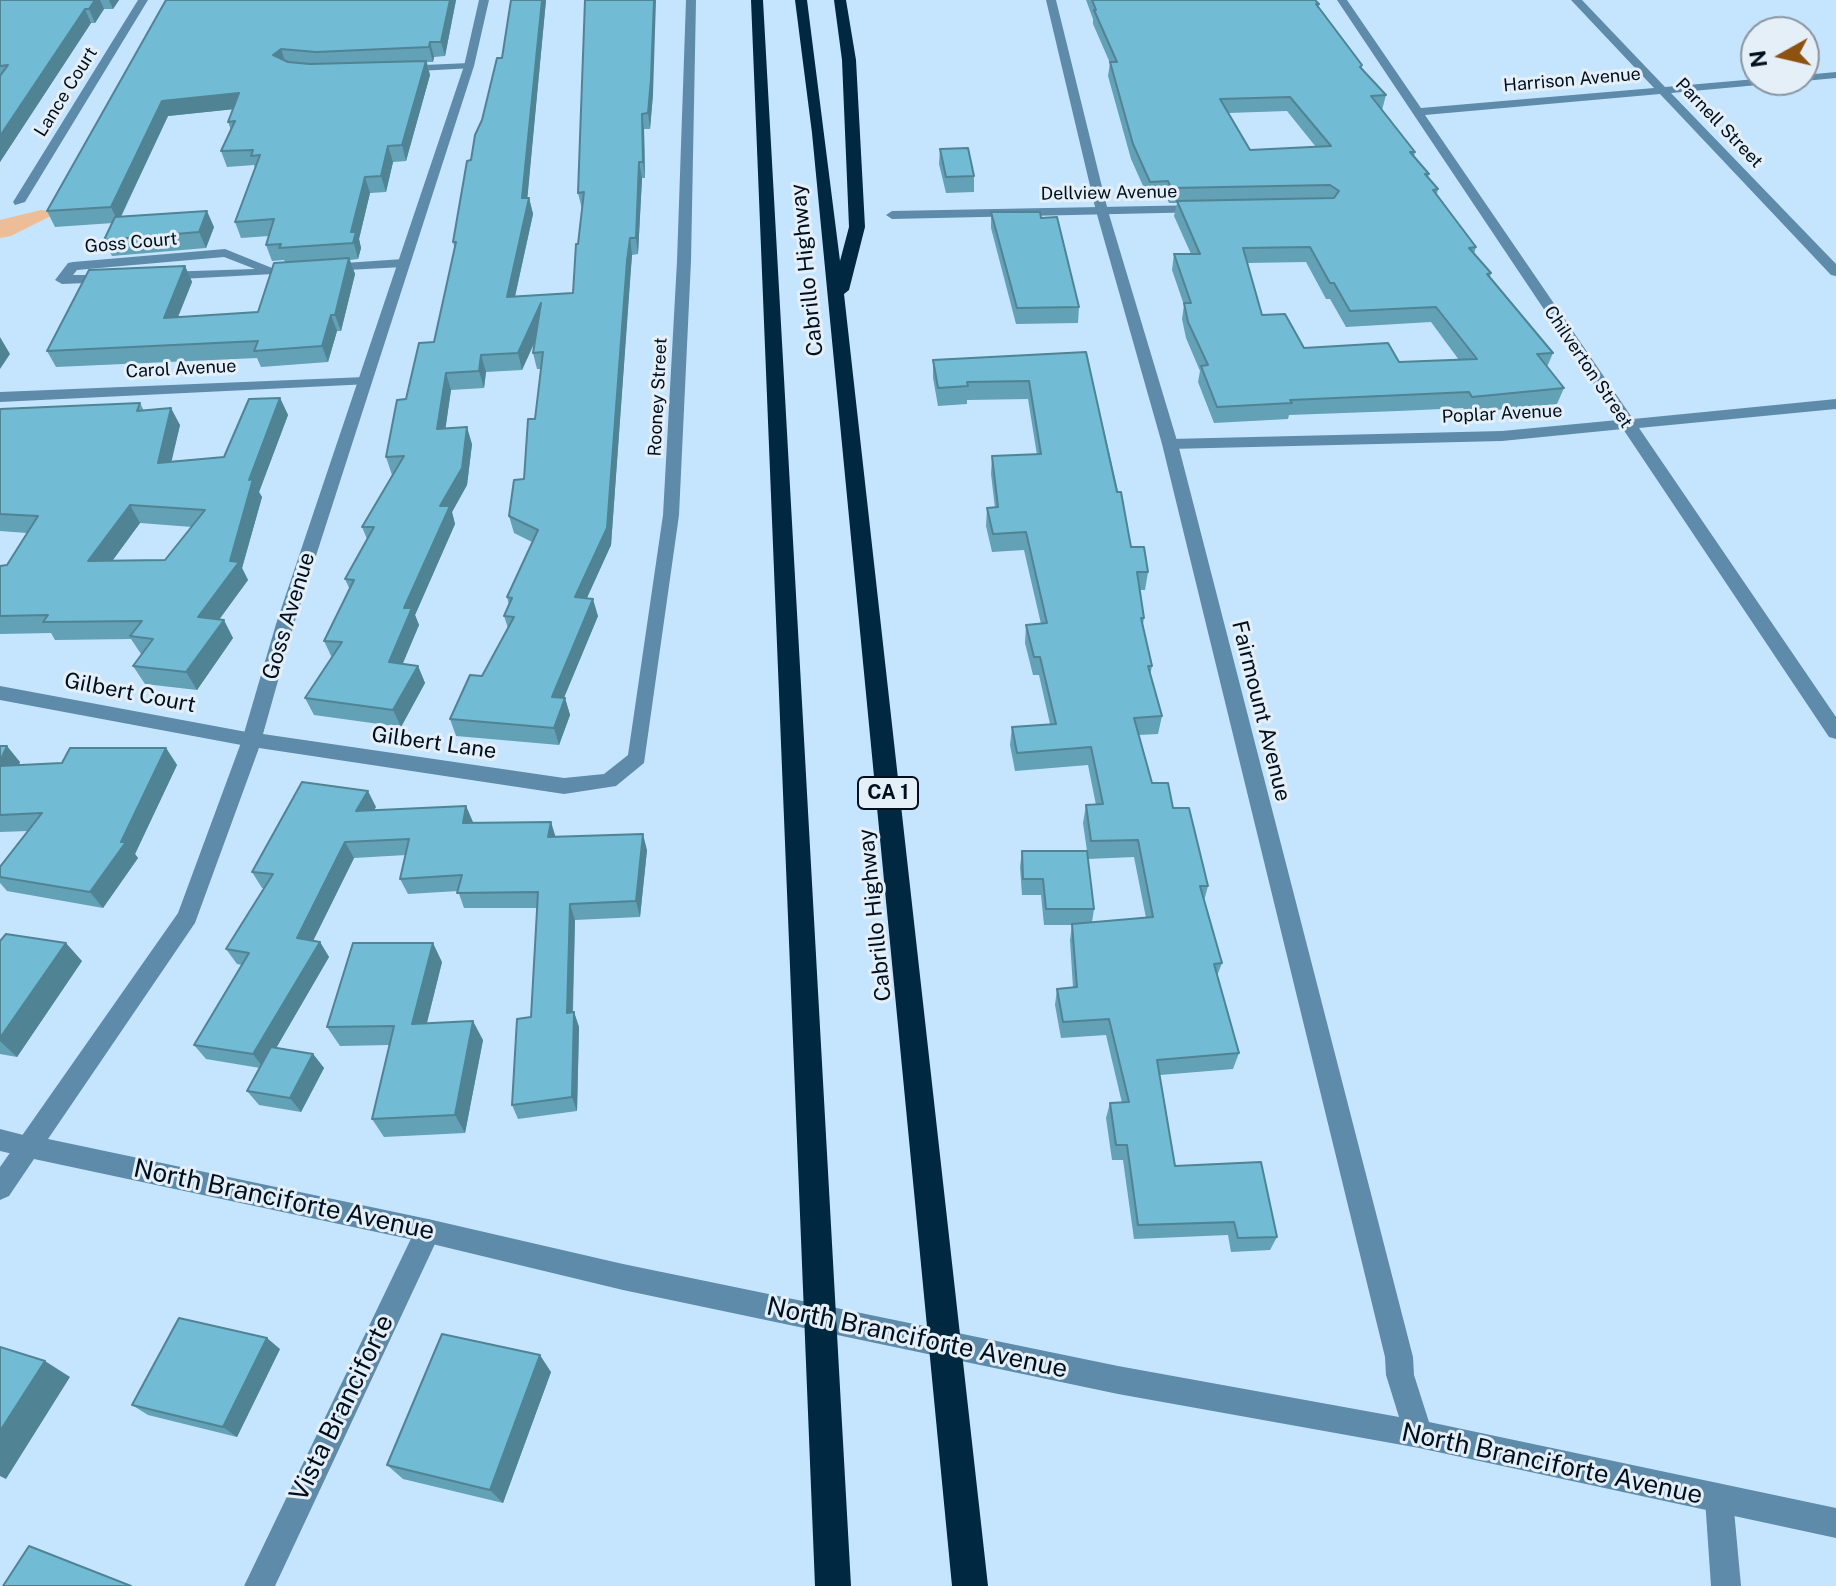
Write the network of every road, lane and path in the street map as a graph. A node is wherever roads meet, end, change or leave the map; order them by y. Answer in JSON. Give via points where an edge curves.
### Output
{"nodes":[{"id":1,"x":143,"y":0,"type":"edge"},
{"id":2,"x":484,"y":0,"type":"edge"},
{"id":3,"x":691,"y":0,"type":"edge"},
{"id":4,"x":801,"y":0,"type":"edge"},
{"id":5,"x":840,"y":0,"type":"edge"},
{"id":6,"x":1051,"y":0,"type":"edge"},
{"id":7,"x":1342,"y":0,"type":"edge"},
{"id":8,"x":1576,"y":0,"type":"edge"},
{"id":9,"x":754,"y":6,"type":"edge"},
{"id":10,"x":469,"y":66,"type":"junction"},
{"id":11,"x":392,"y":70,"type":"edge"},
{"id":12,"x":1740,"y":84,"type":"edge"},
{"id":13,"x":1663,"y":91,"type":"junction"},
{"id":14,"x":1415,"y":112,"type":"junction"},
{"id":15,"x":19,"y":202,"type":"dead end"},
{"id":16,"x":1215,"y":209,"type":"edge"},
{"id":17,"x":1102,"y":211,"type":"junction"},
{"id":18,"x":892,"y":215,"type":"dead end"},
{"id":19,"x":403,"y":263,"type":"junction"},
{"id":20,"x":280,"y":272,"type":"junction"},
{"id":21,"x":1836,"y":272,"type":"edge"},
{"id":22,"x":124,"y":277,"type":"edge"},
{"id":23,"x":140,"y":277,"type":"edge"},
{"id":24,"x":837,"y":308,"type":"junction"},
{"id":25,"x":365,"y":381,"type":"junction"},
{"id":26,"x":0,"y":397,"type":"edge"},
{"id":27,"x":1836,"y":404,"type":"edge"},
{"id":28,"x":1628,"y":426,"type":"junction"},
{"id":29,"x":1170,"y":444,"type":"junction"},
{"id":30,"x":0,"y":693,"type":"edge"},
{"id":31,"x":1836,"y":732,"type":"edge"},
{"id":32,"x":252,"y":740,"type":"junction"},
{"id":33,"x":609,"y":781,"type":"joint"},
{"id":34,"x":0,"y":1140,"type":"edge"},
{"id":35,"x":30,"y":1147,"type":"junction"},
{"id":36,"x":0,"y":1188,"type":"edge"},
{"id":37,"x":428,"y":1231,"type":"junction"},
{"id":38,"x":1419,"y":1434,"type":"junction"},
{"id":39,"x":1719,"y":1499,"type":"junction"},
{"id":40,"x":1836,"y":1523,"type":"edge"},
{"id":41,"x":259,"y":1586,"type":"edge"},
{"id":42,"x":833,"y":1586,"type":"edge"},
{"id":43,"x":970,"y":1586,"type":"edge"},
{"id":44,"x":1726,"y":1586,"type":"edge"}],
"edges":[{"from":1,"to":15,"type":"street","name":"Lance Court"},
{"from":2,"to":10,"type":"street","name":"Goss Avenue"},
{"from":3,"to":33,"type":"street","name":"Rooney Street","via":[[671,515],[637,758]]},
{"from":4,"to":24,"type":"highway","name":"Cabrillo Highway","number":"CA 1"},
{"from":5,"to":24,"type":"highway","via":[[849,60],[857,227]]},
{"from":6,"to":17,"type":"street","name":"Fairmount Avenue"},
{"from":7,"to":14,"type":"street","name":"Chilverton Street"},
{"from":8,"to":13,"type":"street","name":"Parnell Street"},
{"from":9,"to":42,"type":"highway","name":"Cabrillo Highway"},
{"from":10,"to":11,"type":"street"},
{"from":10,"to":19,"type":"street","name":"Goss Avenue"},
{"from":12,"to":13,"type":"street","name":"Harrison Avenue"},
{"from":13,"to":14,"type":"street","name":"Harrison Avenue"},
{"from":13,"to":21,"type":"street","name":"Parnell Street"},
{"from":14,"to":28,"type":"street","name":"Chilverton Street"},
{"from":16,"to":17,"type":"street","name":"Dellview Avenue"},
{"from":17,"to":18,"type":"street","name":"Dellview Avenue"},
{"from":17,"to":29,"type":"street","name":"Fairmount Avenue"},
{"from":19,"to":20,"type":"street","name":"Goss Court"},
{"from":19,"to":25,"type":"street","name":"Goss Avenue"},
{"from":20,"to":22,"type":"street","name":"Goss Court","via":[[225,253],[73,266],[62,280]]},
{"from":20,"to":23,"type":"street","name":"Goss Court"},
{"from":24,"to":43,"type":"highway","name":"Cabrillo Highway","number":"CA 1"},
{"from":25,"to":26,"type":"street","name":"Carol Avenue"},
{"from":25,"to":32,"type":"street","name":"Goss Avenue"},
{"from":27,"to":28,"type":"street","name":"Poplar Avenue"},
{"from":28,"to":29,"type":"street","name":"Poplar Avenue","via":[[1502,436]]},
{"from":28,"to":31,"type":"street","name":"Chilverton Street"},
{"from":29,"to":38,"type":"street","name":"Fairmount Avenue","via":[[1400,1375]]},
{"from":30,"to":32,"type":"street","name":"Gilbert Court"},
{"from":32,"to":33,"type":"street","name":"Gilbert Lane","via":[[564,786]]},
{"from":32,"to":35,"type":"street","name":"Goss Avenue","via":[[187,917]]},
{"from":34,"to":35,"type":"street","name":"North Branciforte Avenue"},
{"from":35,"to":36,"type":"street","name":"Goss Avenue"},
{"from":35,"to":37,"type":"street","name":"North Branciforte Avenue"},
{"from":37,"to":38,"type":"street","name":"North Branciforte Avenue","via":[[1118,1380]]},
{"from":37,"to":41,"type":"street","name":"Vista Branciforte"},
{"from":38,"to":39,"type":"street","name":"North Branciforte Avenue"},
{"from":39,"to":40,"type":"street","name":"North Branciforte Avenue"},
{"from":39,"to":44,"type":"street"}]}
